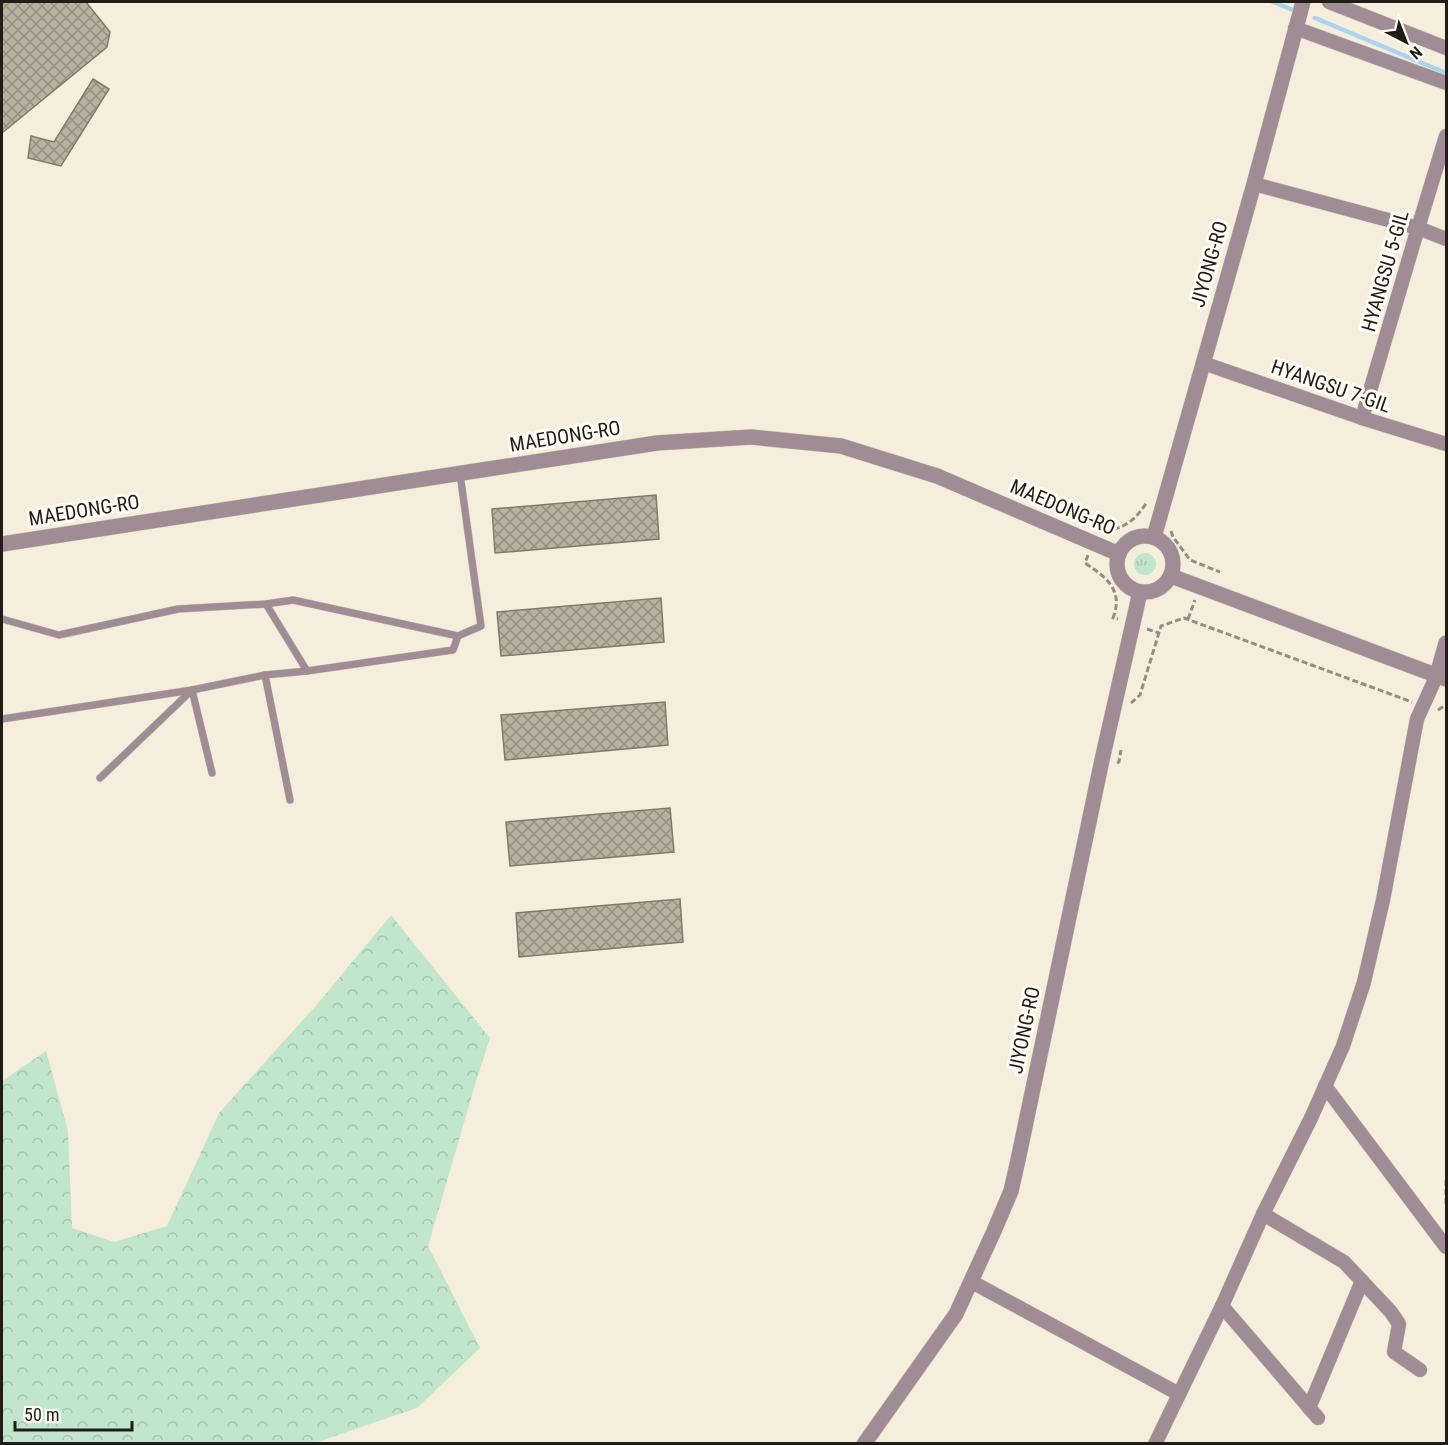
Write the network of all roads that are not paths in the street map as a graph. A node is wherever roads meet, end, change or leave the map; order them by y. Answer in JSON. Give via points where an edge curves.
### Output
{"nodes":[{"id":1,"x":1303,"y":2,"type":"edge"},
{"id":2,"x":1329,"y":2,"type":"edge"},
{"id":3,"x":1295,"y":28,"type":"junction"},
{"id":4,"x":1446,"y":48,"type":"edge"},
{"id":5,"x":1446,"y":83,"type":"edge"},
{"id":6,"x":1446,"y":136,"type":"edge"},
{"id":7,"x":1254,"y":184,"type":"junction"},
{"id":8,"x":1418,"y":228,"type":"junction"},
{"id":9,"x":1446,"y":239,"type":"edge"},
{"id":10,"x":1203,"y":363,"type":"junction"},
{"id":11,"x":1362,"y":417,"type":"junction"},
{"id":12,"x":1446,"y":444,"type":"edge"},
{"id":13,"x":460,"y":474,"type":"junction"},
{"id":14,"x":1154,"y":537,"type":"junction"},
{"id":15,"x":2,"y":544,"type":"edge"},
{"id":16,"x":1119,"y":554,"type":"junction"},
{"id":17,"x":1171,"y":576,"type":"junction"},
{"id":18,"x":1140,"y":592,"type":"junction"},
{"id":19,"x":266,"y":604,"type":"junction"},
{"id":20,"x":2,"y":619,"type":"edge"},
{"id":21,"x":458,"y":636,"type":"junction"},
{"id":22,"x":1446,"y":643,"type":"edge"},
{"id":23,"x":307,"y":671,"type":"junction"},
{"id":24,"x":265,"y":675,"type":"junction"},
{"id":25,"x":1442,"y":677,"type":"edge"},
{"id":26,"x":192,"y":690,"type":"junction"},
{"id":27,"x":2,"y":719,"type":"edge"},
{"id":28,"x":212,"y":773,"type":"dead end"},
{"id":29,"x":100,"y":778,"type":"dead end"},
{"id":30,"x":290,"y":800,"type":"dead end"},
{"id":31,"x":1325,"y":1086,"type":"junction"},
{"id":32,"x":1263,"y":1214,"type":"junction"},
{"id":33,"x":1446,"y":1247,"type":"edge"},
{"id":34,"x":1362,"y":1281,"type":"junction"},
{"id":35,"x":972,"y":1282,"type":"junction"},
{"id":36,"x":1222,"y":1306,"type":"junction"},
{"id":37,"x":1419,"y":1370,"type":"dead end"},
{"id":38,"x":1179,"y":1394,"type":"junction"},
{"id":39,"x":864,"y":1443,"type":"edge"},
{"id":40,"x":1155,"y":1443,"type":"edge"}],
"edges":[{"from":1,"to":3,"type":"street","name":"JIYONG-RO"},
{"from":2,"to":4,"type":"street"},
{"from":3,"to":5,"type":"street"},
{"from":3,"to":7,"type":"street","name":"JIYONG-RO"},
{"from":6,"to":8,"type":"street","name":"HYANGSU 5-GIL"},
{"from":7,"to":8,"type":"street"},
{"from":7,"to":10,"type":"street","name":"JIYONG-RO"},
{"from":8,"to":9,"type":"street"},
{"from":8,"to":11,"type":"street","name":"HYANGSU 5-GIL"},
{"from":10,"to":11,"type":"street","name":"HYANGSU 7-GIL"},
{"from":10,"to":14,"type":"street","name":"JIYONG-RO"},
{"from":11,"to":12,"type":"street","name":"HYANGSU 7-GIL"},
{"from":13,"to":15,"type":"street","name":"MAEDONG-RO"},
{"from":13,"to":16,"type":"street","name":"MAEDONG-RO","via":[[657,443],[751,437],[841,446],[937,476]]},
{"from":13,"to":21,"type":"lane","via":[[480,626]]},
{"from":14,"to":16,"type":"street","via":[[1131,539]]},
{"from":14,"to":17,"type":"street","via":[[1171,552]]},
{"from":16,"to":18,"type":"street","via":[[1121,578]]},
{"from":17,"to":18,"type":"street","via":[[1159,588]]},
{"from":17,"to":25,"type":"street"},
{"from":18,"to":35,"type":"street","name":"JIYONG-RO","via":[[1011,1191]]},
{"from":19,"to":20,"type":"lane","via":[[178,609],[59,635]]},
{"from":19,"to":21,"type":"lane","via":[[293,600]]},
{"from":19,"to":23,"type":"lane"},
{"from":21,"to":23,"type":"lane","via":[[453,650]]},
{"from":22,"to":25,"type":"street"},
{"from":23,"to":24,"type":"lane"},
{"from":24,"to":26,"type":"lane"},
{"from":24,"to":30,"type":"lane"},
{"from":25,"to":31,"type":"street","via":[[1418,719],[1364,982]]},
{"from":26,"to":27,"type":"lane"},
{"from":26,"to":28,"type":"lane"},
{"from":26,"to":29,"type":"lane"},
{"from":31,"to":32,"type":"street"},
{"from":31,"to":33,"type":"street"},
{"from":32,"to":34,"type":"street","via":[[1344,1262]]},
{"from":32,"to":36,"type":"street"},
{"from":34,"to":36,"type":"street","via":[[1313,1413]]},
{"from":34,"to":37,"type":"street","via":[[1399,1324],[1394,1352]]},
{"from":35,"to":38,"type":"street"},
{"from":35,"to":39,"type":"street","name":"JIYONG-RO","via":[[957,1314]]},
{"from":36,"to":38,"type":"street"},
{"from":38,"to":40,"type":"street"}]}
